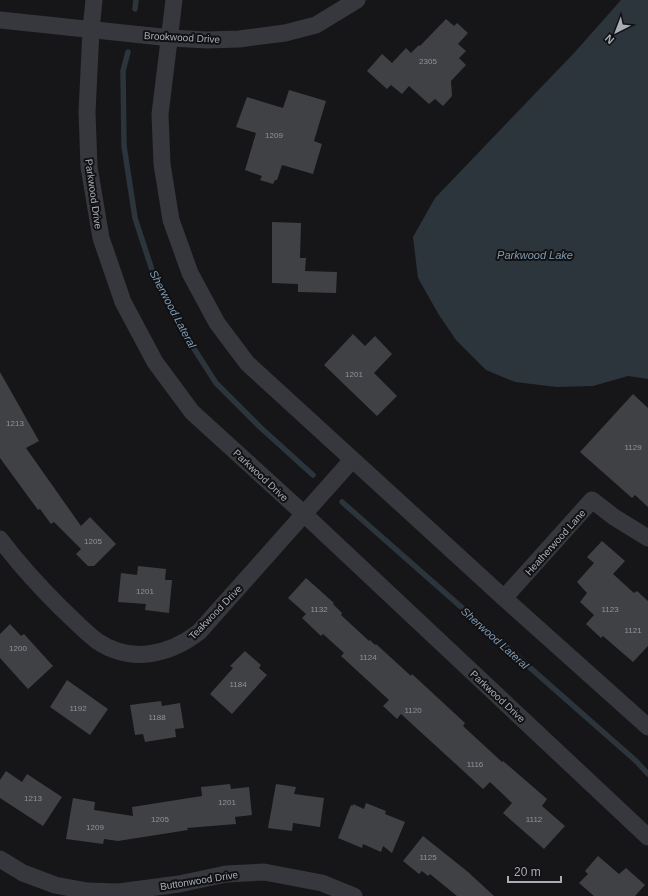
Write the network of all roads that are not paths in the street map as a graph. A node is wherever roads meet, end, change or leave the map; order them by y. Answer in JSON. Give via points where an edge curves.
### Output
{"nodes":[{"id":1,"x":94,"y":0,"type":"edge"},
{"id":2,"x":174,"y":0,"type":"edge"},
{"id":3,"x":357,"y":0,"type":"edge"},
{"id":4,"x":0,"y":20,"type":"edge"},
{"id":5,"x":99,"y":31,"type":"junction"},
{"id":6,"x":171,"y":38,"type":"junction"},
{"id":7,"x":352,"y":460,"type":"junction"},
{"id":8,"x":304,"y":514,"type":"junction"},
{"id":9,"x":648,"y":538,"type":"edge"},
{"id":10,"x":0,"y":539,"type":"edge"},
{"id":11,"x":504,"y":598,"type":"junction"},
{"id":12,"x":648,"y":727,"type":"edge"},
{"id":13,"x":648,"y":837,"type":"edge"},
{"id":14,"x":0,"y":859,"type":"edge"},
{"id":15,"x":354,"y":896,"type":"edge"}],
"edges":[{"from":1,"to":5,"type":"street","name":"Parkwood Drive"},
{"from":2,"to":6,"type":"street"},
{"from":3,"to":6,"type":"street","name":"Brookwood Drive","via":[[316,25],[285,32],[239,39]]},
{"from":4,"to":5,"type":"street","name":"Brookwood Drive"},
{"from":5,"to":6,"type":"street","name":"Brookwood Drive"},
{"from":5,"to":8,"type":"street","name":"Parkwood Drive","via":[[87,112],[89,167],[101,238],[123,302],[155,362],[192,412]]},
{"from":6,"to":7,"type":"street","via":[[160,114],[162,164],[172,220],[190,273],[217,323],[246,363]]},
{"from":7,"to":8,"type":"street","name":"Teakwood Drive"},
{"from":7,"to":11,"type":"street"},
{"from":8,"to":10,"type":"street","name":"Teakwood Drive","via":[[199,632],[186,642],[154,654],[134,654],[98,642],[45,592]]},
{"from":8,"to":13,"type":"street","name":"Parkwood Drive"},
{"from":9,"to":11,"type":"street","name":"Heatherwood Lane","via":[[592,500]]},
{"from":11,"to":12,"type":"street"},
{"from":14,"to":15,"type":"street","name":"Buttonwood Drive","via":[[23,873],[55,885],[87,892],[118,892],[179,884],[226,874],[264,872],[322,883]]}]}
